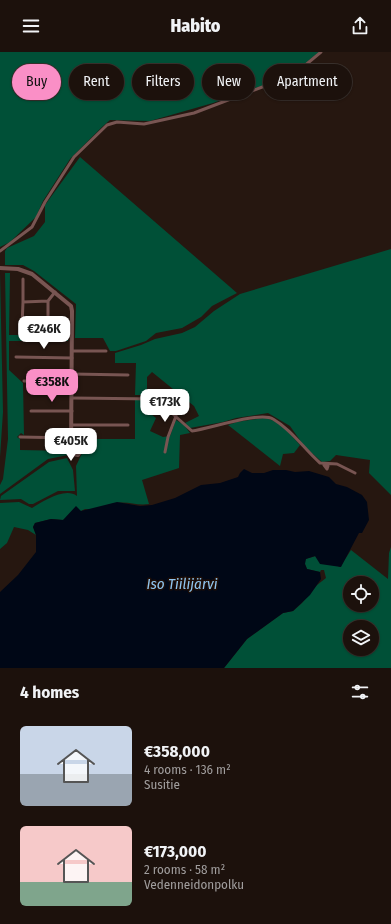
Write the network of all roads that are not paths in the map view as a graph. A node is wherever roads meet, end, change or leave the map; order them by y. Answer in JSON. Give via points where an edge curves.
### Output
{"nodes":[{"id":1,"x":321,"y":52,"type":"edge"},
{"id":2,"x":0,"y":251,"type":"edge"},
{"id":3,"x":0,"y":268,"type":"edge"},
{"id":4,"x":23,"y":279,"type":"dead end"},
{"id":5,"x":55,"y":292,"type":"junction"},
{"id":6,"x":48,"y":301,"type":"junction"},
{"id":7,"x":23,"y":302,"type":"junction"},
{"id":8,"x":58,"y":324,"type":"dead end"},
{"id":9,"x":22,"y":328,"type":"dead end"},
{"id":10,"x":72,"y":351,"type":"junction"},
{"id":11,"x":106,"y":351,"type":"dead end"},
{"id":12,"x":16,"y":357,"type":"dead end"},
{"id":13,"x":72,"y":358,"type":"junction"},
{"id":14,"x":72,"y":374,"type":"junction"},
{"id":15,"x":128,"y":375,"type":"dead end"},
{"id":16,"x":24,"y":381,"type":"dead end"},
{"id":17,"x":72,"y":382,"type":"junction"},
{"id":18,"x":72,"y":398,"type":"junction"},
{"id":19,"x":31,"y":410,"type":"dead end"},
{"id":20,"x":72,"y":411,"type":"junction"},
{"id":21,"x":176,"y":416,"type":"junction"},
{"id":22,"x":72,"y":425,"type":"junction"},
{"id":23,"x":128,"y":426,"type":"dead end"},
{"id":24,"x":20,"y":437,"type":"dead end"},
{"id":25,"x":72,"y":438,"type":"joint"},
{"id":26,"x":164,"y":452,"type":"dead end"},
{"id":27,"x":355,"y":473,"type":"dead end"}],
"edges":[{"from":1,"to":2,"type":"street","via":[[286,78],[194,113],[144,124],[117,122],[108,125],[74,157],[32,227]]},
{"from":3,"to":5,"type":"street","via":[[26,271]]},
{"from":4,"to":7,"type":"street"},
{"from":5,"to":6,"type":"street"},
{"from":5,"to":10,"type":"street","via":[[69,303],[72,311]]},
{"from":6,"to":7,"type":"street"},
{"from":6,"to":8,"type":"street","via":[[48,323]]},
{"from":7,"to":9,"type":"street"},
{"from":10,"to":11,"type":"street"},
{"from":10,"to":13,"type":"street"},
{"from":12,"to":13,"type":"street"},
{"from":13,"to":14,"type":"street"},
{"from":14,"to":15,"type":"street"},
{"from":14,"to":17,"type":"street"},
{"from":16,"to":17,"type":"street"},
{"from":17,"to":18,"type":"street"},
{"from":18,"to":20,"type":"street"},
{"from":18,"to":21,"type":"street","via":[[152,398]]},
{"from":19,"to":20,"type":"street"},
{"from":20,"to":22,"type":"street"},
{"from":21,"to":26,"type":"street"},
{"from":21,"to":27,"type":"street","via":[[192,431],[237,420],[270,417],[320,463],[338,464]]},
{"from":22,"to":23,"type":"street"},
{"from":22,"to":25,"type":"street"},
{"from":24,"to":25,"type":"street"}]}
